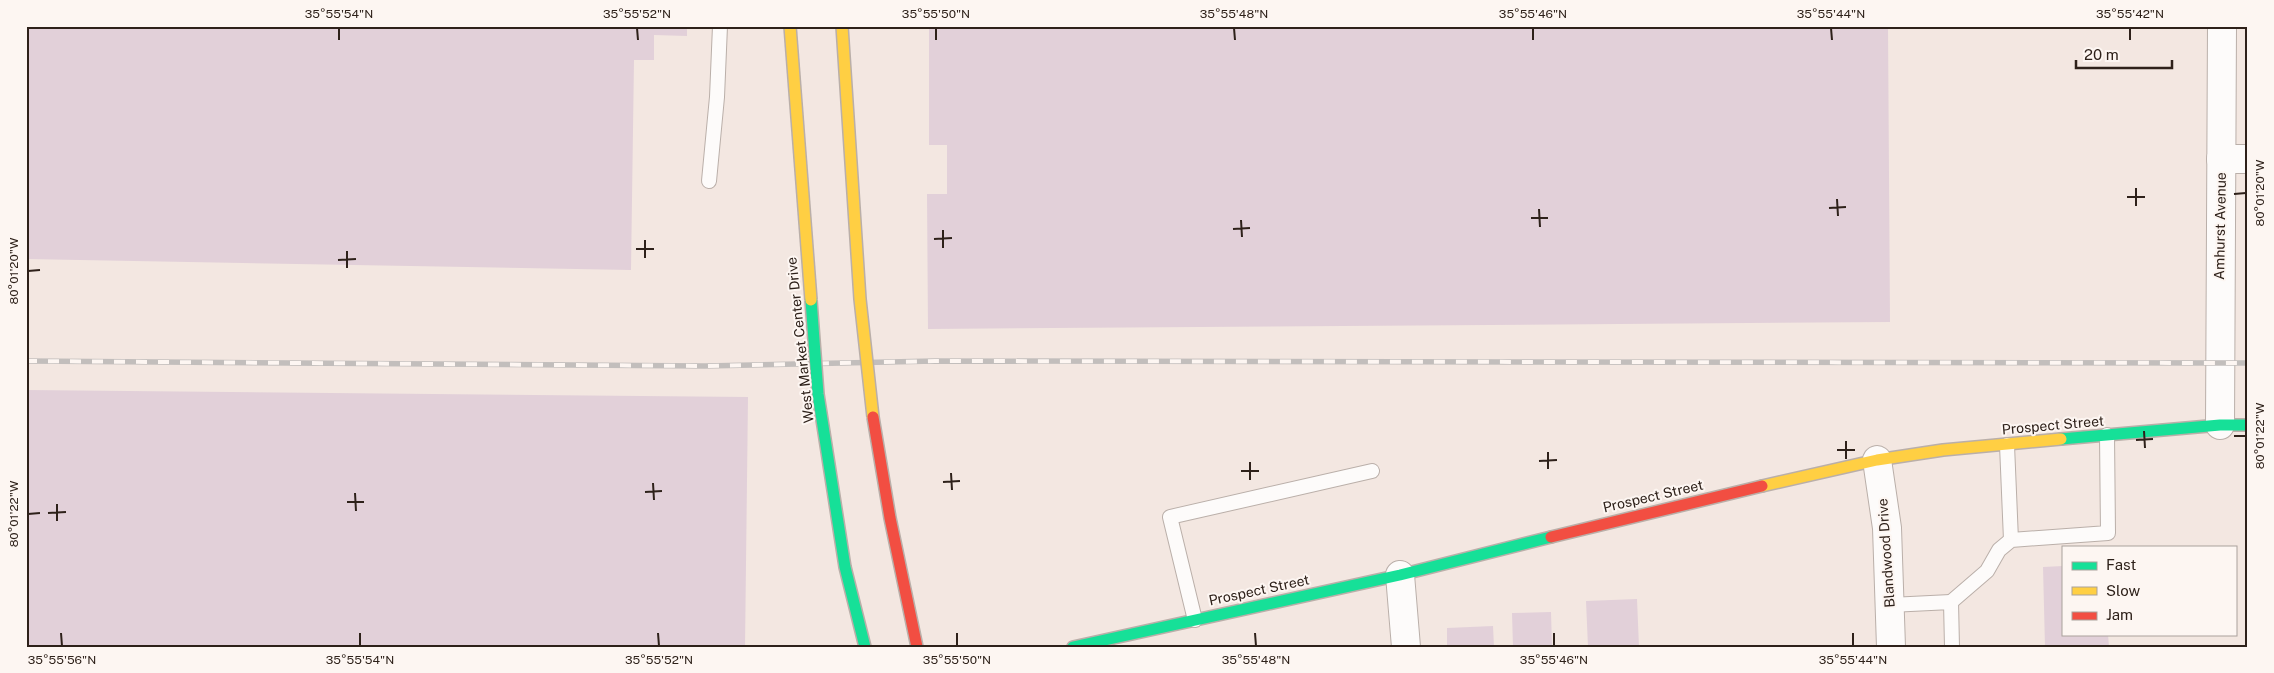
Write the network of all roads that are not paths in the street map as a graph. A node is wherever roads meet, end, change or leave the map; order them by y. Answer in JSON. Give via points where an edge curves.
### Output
{"nodes":[{"id":1,"x":720,"y":26,"type":"edge"},
{"id":2,"x":790,"y":26,"type":"edge"},
{"id":3,"x":842,"y":26,"type":"edge"},
{"id":4,"x":2222,"y":26,"type":"edge"},
{"id":5,"x":2248,"y":158,"type":"edge"},
{"id":6,"x":2221,"y":159,"type":"junction"},
{"id":7,"x":709,"y":181,"type":"dead end"},
{"id":8,"x":2220,"y":425,"type":"junction"},
{"id":9,"x":2248,"y":425,"type":"edge"},
{"id":10,"x":2107,"y":435,"type":"junction"},
{"id":11,"x":2006,"y":444,"type":"junction"},
{"id":12,"x":1877,"y":460,"type":"junction"},
{"id":13,"x":1372,"y":472,"type":"dead end"},
{"id":14,"x":2012,"y":540,"type":"junction"},
{"id":15,"x":1400,"y":574,"type":"junction"},
{"id":16,"x":1951,"y":602,"type":"junction"},
{"id":17,"x":1890,"y":605,"type":"junction"},
{"id":18,"x":1195,"y":620,"type":"junction"},
{"id":19,"x":865,"y":647,"type":"edge"},
{"id":20,"x":917,"y":647,"type":"edge"},
{"id":21,"x":1073,"y":647,"type":"edge"},
{"id":22,"x":1406,"y":647,"type":"edge"},
{"id":23,"x":1891,"y":647,"type":"edge"},
{"id":24,"x":1952,"y":647,"type":"edge"}],
"edges":[{"from":1,"to":7,"type":"lane"},
{"from":2,"to":19,"type":"main road","name":"West Market Center Drive","bridge":true,"via":[[818,394],[845,567]]},
{"from":3,"to":20,"type":"main road","bridge":true,"via":[[860,300],[870,386],[878,452]]},
{"from":4,"to":6,"type":"street","name":"Amhurst Avenue"},
{"from":5,"to":6,"type":"street"},
{"from":6,"to":8,"type":"street","name":"Amhurst Avenue"},
{"from":8,"to":9,"type":"main road","name":"Prospect Street"},
{"from":8,"to":10,"type":"main road","name":"Prospect Street"},
{"from":10,"to":11,"type":"main road","name":"Prospect Street"},
{"from":10,"to":14,"type":"lane","via":[[2108,533]]},
{"from":11,"to":12,"type":"main road","name":"Prospect Street"},
{"from":11,"to":14,"type":"lane"},
{"from":12,"to":15,"type":"main road","name":"Prospect Street"},
{"from":12,"to":17,"type":"street","name":"Blandwood Drive","via":[[1887,528]]},
{"from":13,"to":18,"type":"lane","via":[[1170,517]]},
{"from":14,"to":16,"type":"lane","via":[[1999,550],[1987,571]]},
{"from":15,"to":18,"type":"main road","name":"Prospect Street"},
{"from":15,"to":22,"type":"street"},
{"from":16,"to":17,"type":"lane"},
{"from":16,"to":24,"type":"lane"},
{"from":17,"to":23,"type":"street","name":"Blandwood Drive"},
{"from":18,"to":21,"type":"main road","name":"Prospect Street"}]}
